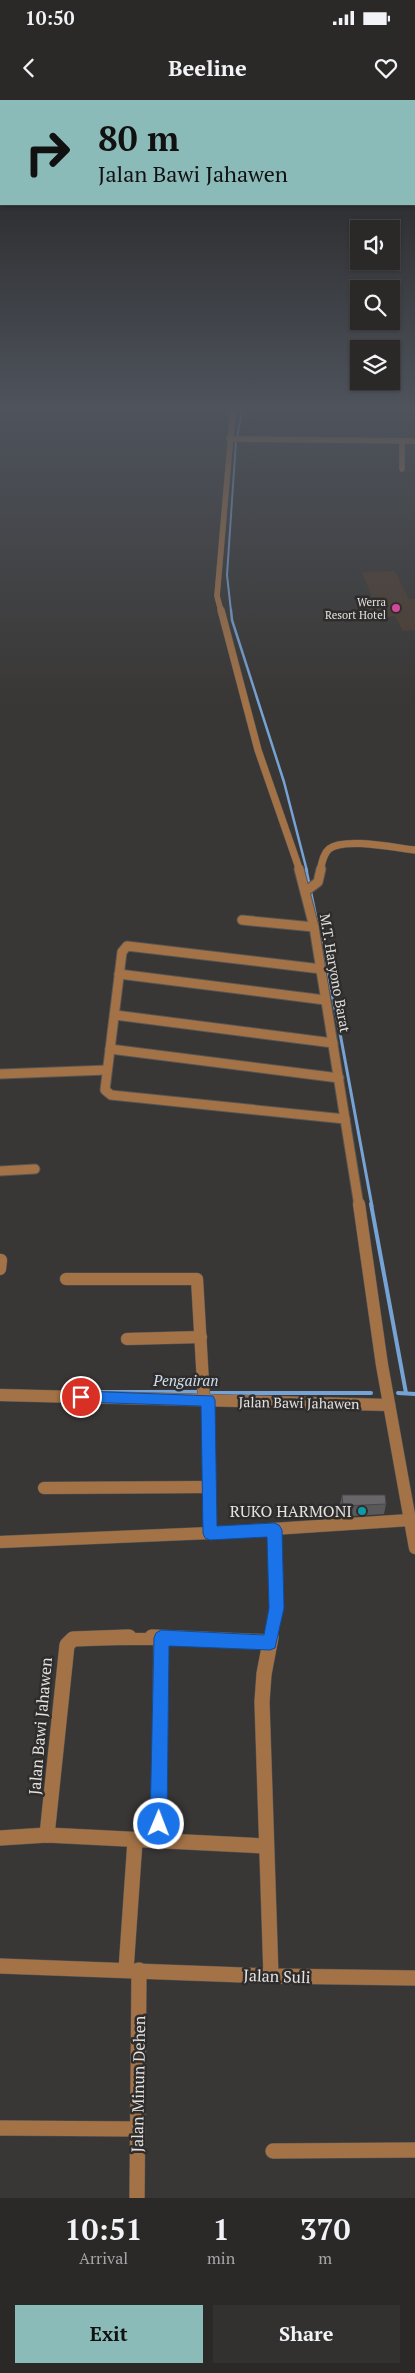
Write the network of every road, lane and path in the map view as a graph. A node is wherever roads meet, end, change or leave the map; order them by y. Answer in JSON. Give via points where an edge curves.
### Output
{"nodes":[{"id":1,"x":224,"y":509,"type":"edge"},
{"id":2,"x":415,"y":850,"type":"edge"},
{"id":3,"x":306,"y":892,"type":"junction"},
{"id":4,"x":242,"y":920,"type":"dead end"},
{"id":5,"x":314,"y":927,"type":"junction"},
{"id":6,"x":321,"y":969,"type":"junction"},
{"id":7,"x":119,"y":974,"type":"junction"},
{"id":8,"x":326,"y":1000,"type":"junction"},
{"id":9,"x":115,"y":1015,"type":"junction"},
{"id":10,"x":333,"y":1043,"type":"junction"},
{"id":11,"x":110,"y":1049,"type":"junction"},
{"id":12,"x":107,"y":1070,"type":"junction"},
{"id":13,"x":0,"y":1074,"type":"edge"},
{"id":14,"x":339,"y":1078,"type":"junction"},
{"id":15,"x":346,"y":1119,"type":"junction"},
{"id":16,"x":35,"y":1169,"type":"dead end"},
{"id":17,"x":0,"y":1171,"type":"edge"},
{"id":18,"x":1,"y":1260,"type":"edge"},
{"id":19,"x":0,"y":1269,"type":"edge"},
{"id":20,"x":66,"y":1279,"type":"dead end"},
{"id":21,"x":201,"y":1337,"type":"junction"},
{"id":22,"x":127,"y":1339,"type":"dead end"},
{"id":23,"x":0,"y":1395,"type":"edge"},
{"id":24,"x":206,"y":1400,"type":"junction"},
{"id":25,"x":388,"y":1405,"type":"junction"},
{"id":26,"x":208,"y":1487,"type":"junction"},
{"id":27,"x":44,"y":1488,"type":"dead end"},
{"id":28,"x":410,"y":1520,"type":"junction"},
{"id":29,"x":274,"y":1530,"type":"junction"},
{"id":30,"x":210,"y":1533,"type":"junction"},
{"id":31,"x":0,"y":1542,"type":"edge"},
{"id":32,"x":415,"y":1548,"type":"edge"},
{"id":33,"x":161,"y":1638,"type":"junction"},
{"id":34,"x":270,"y":1642,"type":"junction"},
{"id":35,"x":47,"y":1835,"type":"junction"},
{"id":36,"x":0,"y":1838,"type":"edge"},
{"id":37,"x":135,"y":1841,"type":"junction"},
{"id":38,"x":158,"y":1842,"type":"junction"},
{"id":39,"x":266,"y":1846,"type":"junction"},
{"id":40,"x":0,"y":1966,"type":"edge"},
{"id":41,"x":133,"y":1970,"type":"junction"},
{"id":42,"x":271,"y":1976,"type":"junction"},
{"id":43,"x":415,"y":1978,"type":"edge"},
{"id":44,"x":0,"y":2128,"type":"edge"},
{"id":45,"x":138,"y":2129,"type":"junction"},
{"id":46,"x":415,"y":2150,"type":"edge"},
{"id":47,"x":273,"y":2151,"type":"dead end"},
{"id":48,"x":137,"y":2198,"type":"edge"}],
"edges":[{"from":1,"to":3,"type":"street","name":"M.T. Haryono Barat","via":[[217,596],[258,750]]},
{"from":2,"to":3,"type":"street","via":[[345,844],[334,846],[320,867],[318,882]]},
{"from":3,"to":5,"type":"street","name":"M.T. Haryono Barat"},
{"from":4,"to":5,"type":"street"},
{"from":5,"to":6,"type":"street","name":"M.T. Haryono Barat"},
{"from":6,"to":7,"type":"street","via":[[134,945],[123,948]]},
{"from":6,"to":8,"type":"street","name":"M.T. Haryono Barat"},
{"from":7,"to":8,"type":"street"},
{"from":7,"to":9,"type":"street"},
{"from":8,"to":10,"type":"street","name":"M.T. Haryono Barat"},
{"from":9,"to":10,"type":"street"},
{"from":9,"to":11,"type":"street"},
{"from":10,"to":14,"type":"street","name":"M.T. Haryono Barat"},
{"from":11,"to":12,"type":"street"},
{"from":11,"to":14,"type":"street"},
{"from":12,"to":13,"type":"street"},
{"from":12,"to":15,"type":"street","via":[[105,1090],[112,1095]]},
{"from":14,"to":15,"type":"street","name":"M.T. Haryono Barat"},
{"from":15,"to":25,"type":"street","name":"M.T. Haryono Barat"},
{"from":16,"to":17,"type":"street"},
{"from":18,"to":19,"type":"street"},
{"from":20,"to":21,"type":"street","via":[[196,1279],[199,1282]]},
{"from":21,"to":22,"type":"street"},
{"from":21,"to":24,"type":"street"},
{"from":23,"to":24,"type":"street","name":"Jalan Bawi Jahawen"},
{"from":24,"to":25,"type":"street","name":"Jalan Bawi Jahawen"},
{"from":24,"to":26,"type":"street"},
{"from":25,"to":28,"type":"street","name":"M.T. Haryono Barat"},
{"from":26,"to":27,"type":"street"},
{"from":26,"to":30,"type":"street"},
{"from":28,"to":29,"type":"street"},
{"from":28,"to":32,"type":"street","name":"M.T. Haryono Barat"},
{"from":29,"to":30,"type":"street"},
{"from":29,"to":34,"type":"street","via":[[276,1608]]},
{"from":30,"to":31,"type":"street"},
{"from":33,"to":34,"type":"street","name":"Jalan Bawi Jahawen"},
{"from":33,"to":35,"type":"street","name":"Jalan Bawi Jahawen","via":[[80,1638],[66,1645]]},
{"from":33,"to":38,"type":"street"},
{"from":34,"to":39,"type":"street","via":[[262,1702]]},
{"from":35,"to":36,"type":"street"},
{"from":35,"to":37,"type":"street"},
{"from":37,"to":38,"type":"street"},
{"from":37,"to":41,"type":"street","name":"Jalan Minun Dehen"},
{"from":38,"to":39,"type":"street"},
{"from":39,"to":42,"type":"street"},
{"from":40,"to":41,"type":"street","name":"Jalan Suli"},
{"from":41,"to":42,"type":"street","name":"Jalan Suli"},
{"from":41,"to":45,"type":"street","name":"Jalan Minun Dehen"},
{"from":42,"to":43,"type":"street","name":"Jalan Suli"},
{"from":44,"to":45,"type":"street"},
{"from":45,"to":48,"type":"street","name":"Jalan Minun Dehen"},
{"from":46,"to":47,"type":"street"}]}
